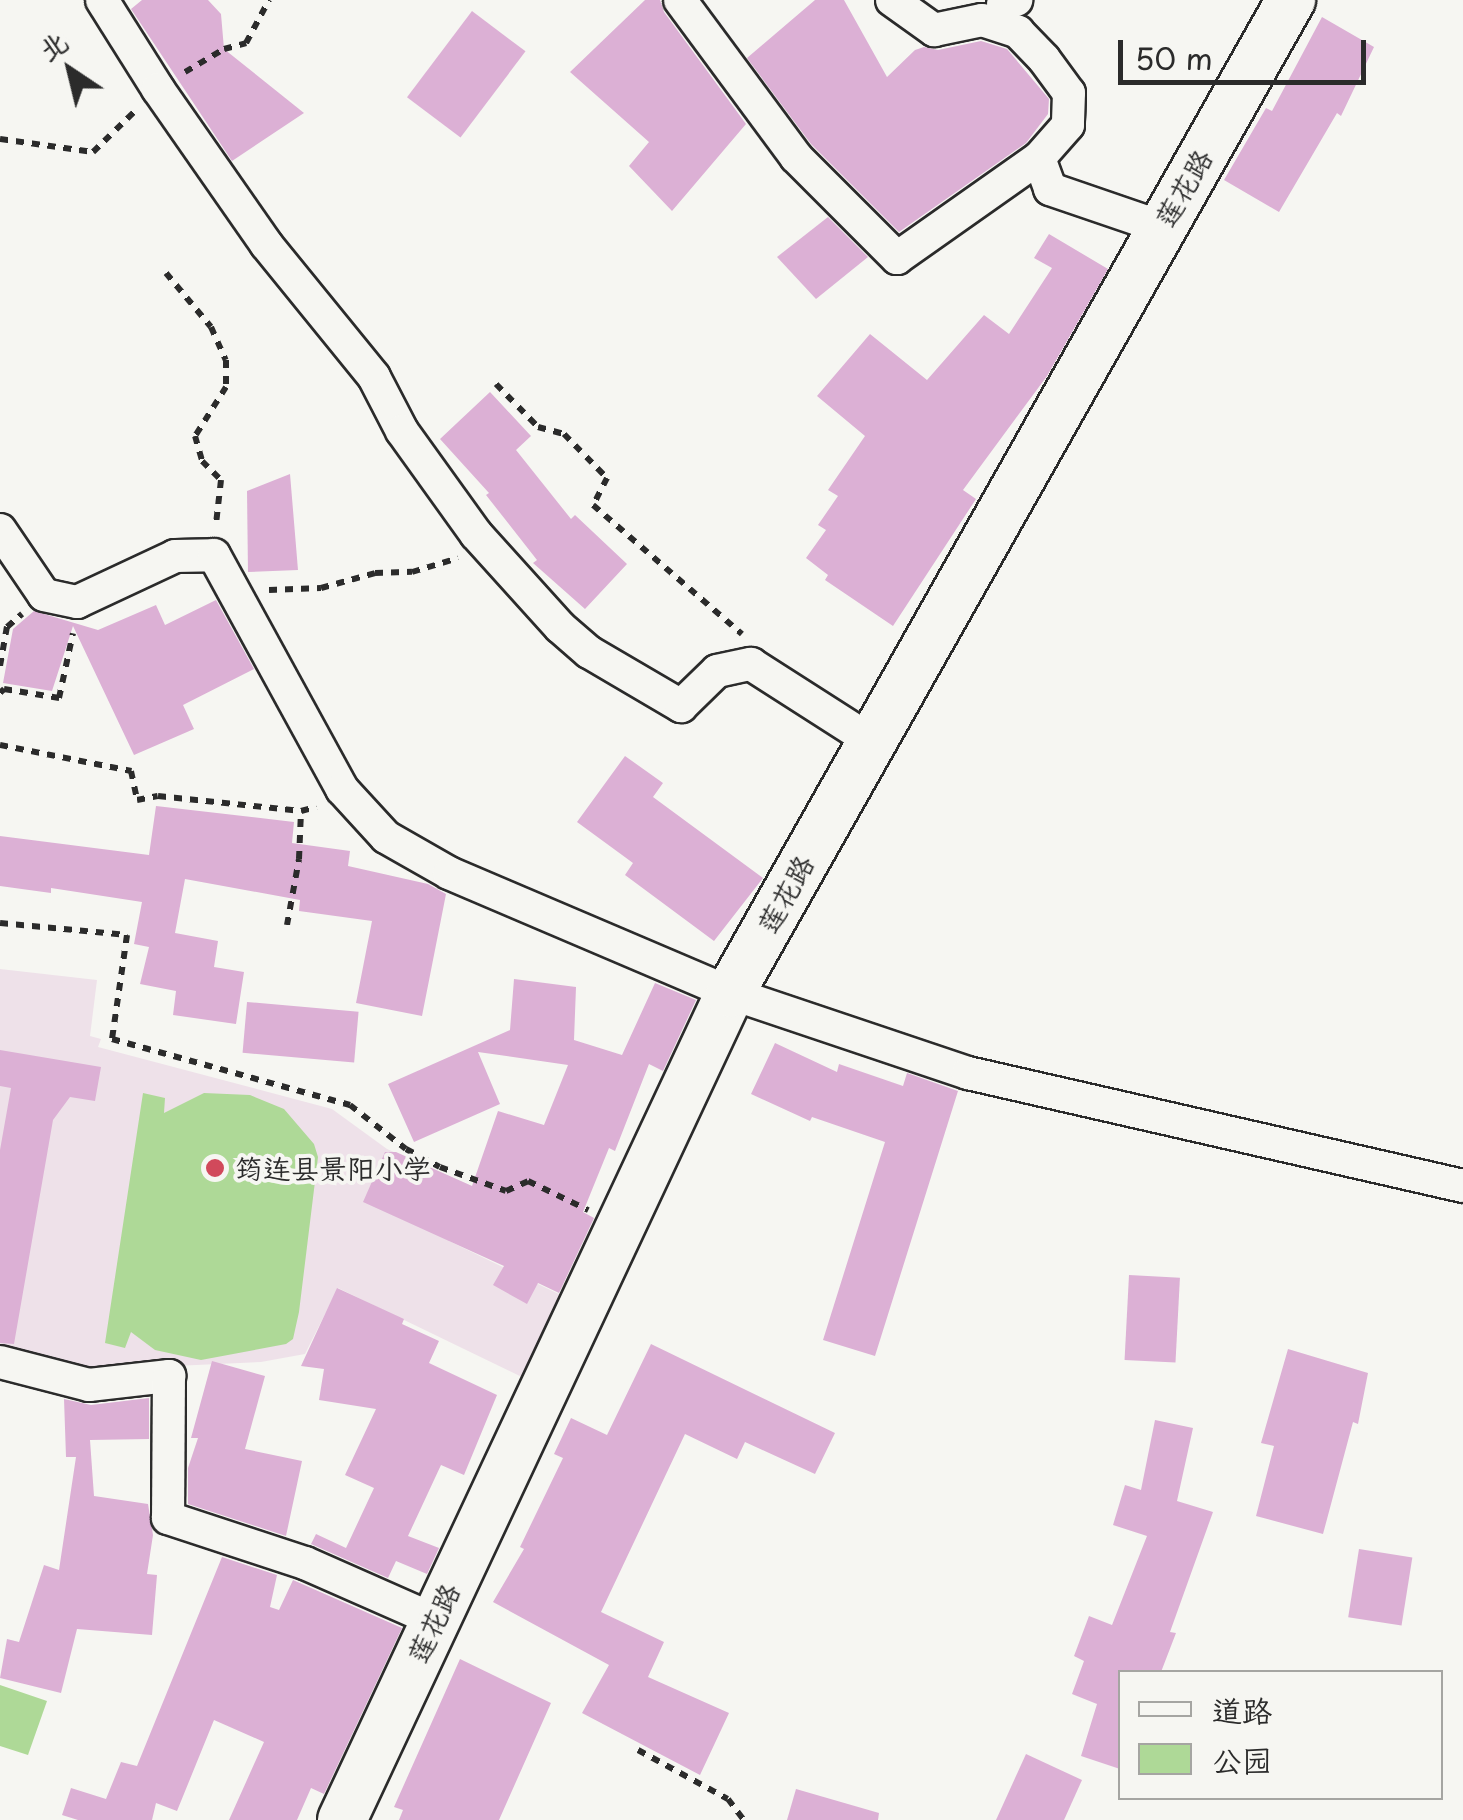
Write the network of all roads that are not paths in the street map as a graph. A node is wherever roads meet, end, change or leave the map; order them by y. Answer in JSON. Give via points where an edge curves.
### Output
{"nodes":[{"id":1,"x":102,"y":0,"type":"edge"},
{"id":2,"x":680,"y":0,"type":"edge"},
{"id":3,"x":892,"y":0,"type":"edge"},
{"id":4,"x":1276,"y":6,"type":"edge"},
{"id":5,"x":1039,"y":158,"type":"junction"},
{"id":6,"x":1161,"y":228,"type":"junction"},
{"id":7,"x":0,"y":530,"type":"edge"},
{"id":8,"x":870,"y":740,"type":"junction"},
{"id":9,"x":730,"y":993,"type":"junction"},
{"id":10,"x":1463,"y":1186,"type":"edge"},
{"id":11,"x":0,"y":1362,"type":"edge"},
{"id":12,"x":434,"y":1620,"type":"junction"},
{"id":13,"x":342,"y":1820,"type":"edge"}],
"edges":[{"from":1,"to":8,"type":"street","via":[[266,244],[374,376],[402,431],[476,534],[589,652],[681,706],[717,672],[751,664]]},
{"from":2,"to":5,"type":"street","via":[[796,158],[897,258]]},
{"from":3,"to":5,"type":"street","via":[[934,30],[982,20],[1018,32],[1044,59],[1069,94],[1068,125]]},
{"from":4,"to":6,"type":"main road","name":"莲花路"},
{"from":5,"to":6,"type":"street","via":[[1050,189]]},
{"from":6,"to":8,"type":"main road","name":"莲花路"},
{"from":7,"to":9,"type":"street","via":[[44,595],[77,602],[175,556],[214,555],[342,789],[386,836],[421,861]]},
{"from":8,"to":9,"type":"main road","name":"莲花路"},
{"from":9,"to":10,"type":"street","via":[[968,1074]]},
{"from":9,"to":12,"type":"main road","name":"莲花路"},
{"from":11,"to":12,"type":"street","via":[[90,1385],[169,1376],[168,1518],[305,1562]]},
{"from":12,"to":13,"type":"main road","name":"莲花路"}]}
